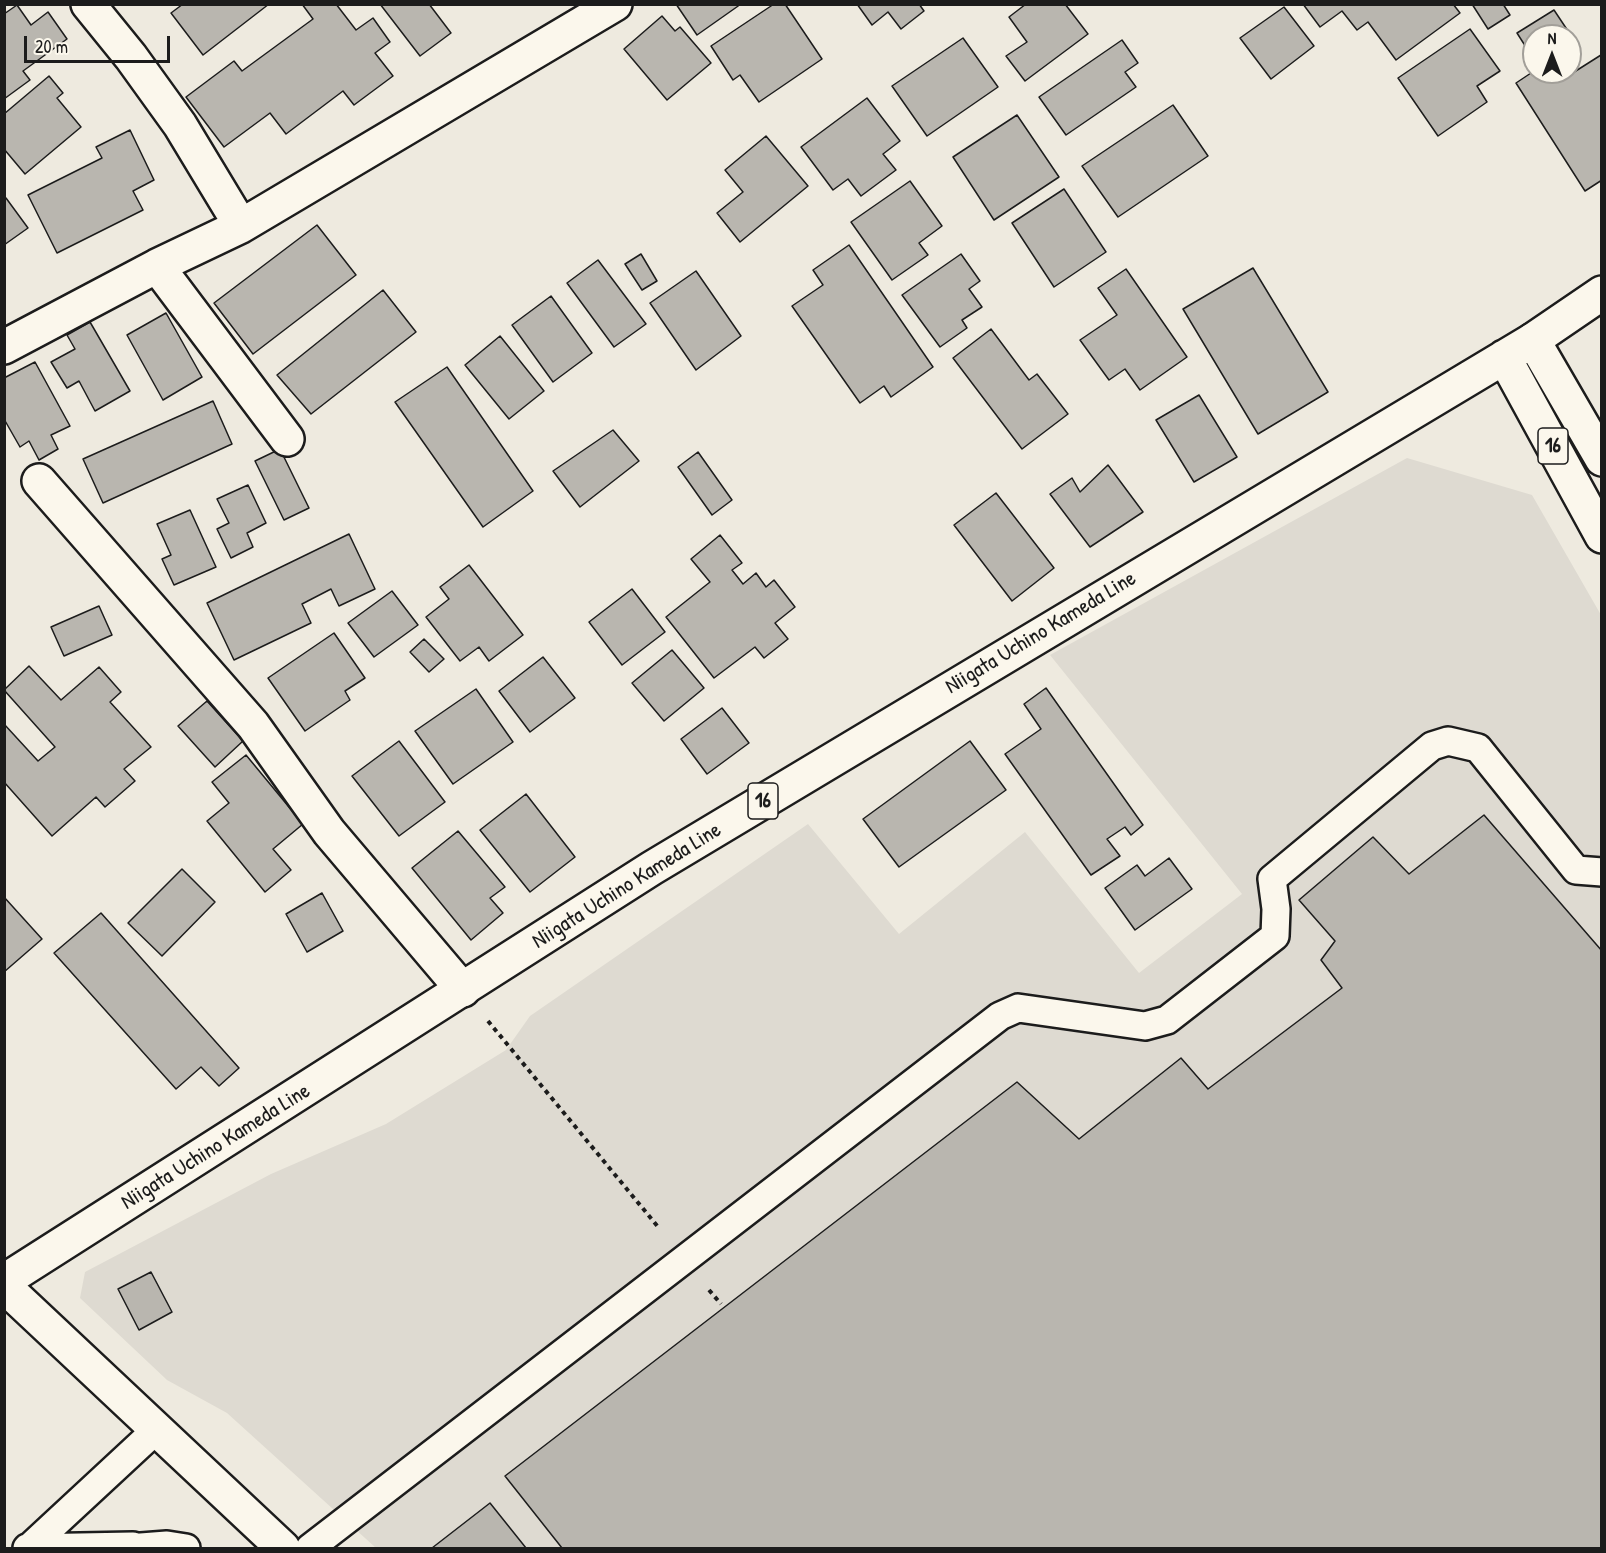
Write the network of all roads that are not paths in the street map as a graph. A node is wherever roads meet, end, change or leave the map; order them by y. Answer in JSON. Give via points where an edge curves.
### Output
{"nodes":[{"id":1,"x":88,"y":4,"type":"edge"},
{"id":2,"x":615,"y":4,"type":"edge"},
{"id":3,"x":241,"y":226,"type":"junction"},
{"id":4,"x":157,"y":266,"type":"junction"},
{"id":5,"x":1602,"y":293,"type":"edge"},
{"id":6,"x":1533,"y":340,"type":"junction"},
{"id":7,"x":4,"y":347,"type":"edge"},
{"id":8,"x":1504,"y":357,"type":"junction"},
{"id":9,"x":287,"y":439,"type":"dead end"},
{"id":10,"x":1602,"y":459,"type":"edge"},
{"id":11,"x":39,"y":481,"type":"dead end"},
{"id":12,"x":1602,"y":536,"type":"edge"},
{"id":13,"x":1602,"y":851,"type":"edge"},
{"id":14,"x":1589,"y":871,"type":"edge"},
{"id":15,"x":463,"y":990,"type":"junction"},
{"id":16,"x":4,"y":1281,"type":"edge"},
{"id":17,"x":4,"y":1286,"type":"edge"},
{"id":18,"x":156,"y":1430,"type":"junction"},
{"id":19,"x":29,"y":1547,"type":"edge"},
{"id":20,"x":131,"y":1547,"type":"edge"},
{"id":21,"x":186,"y":1548,"type":"edge"},
{"id":22,"x":283,"y":1548,"type":"edge"},
{"id":23,"x":310,"y":1548,"type":"edge"}],
"edges":[{"from":1,"to":3,"type":"street","via":[[180,125]]},
{"from":2,"to":3,"type":"street"},
{"from":3,"to":4,"type":"street"},
{"from":4,"to":7,"type":"street"},
{"from":4,"to":9,"type":"street"},
{"from":5,"to":6,"type":"street","name":"Niigata Uchino Kameda Line"},
{"from":6,"to":8,"type":"street","name":"Niigata Uchino Kameda Line","number":"16"},
{"from":6,"to":10,"type":"street","number":"16"},
{"from":8,"to":12,"type":"street","number":"16"},
{"from":8,"to":15,"type":"street","name":"Niigata Uchino Kameda Line","number":"16","via":[[652,868]]},
{"from":11,"to":15,"type":"street","via":[[254,725],[329,832]]},
{"from":13,"to":14,"type":"lane"},
{"from":14,"to":23,"type":"lane","via":[[1478,748],[1448,741],[1432,746],[1272,879],[1275,936],[1167,1020],[1145,1026],[1018,1008],[1000,1016]]},
{"from":15,"to":16,"type":"street","name":"Niigata Uchino Kameda Line","number":"16"},
{"from":17,"to":18,"type":"street"},
{"from":18,"to":19,"type":"lane"},
{"from":18,"to":22,"type":"street"},
{"from":19,"to":20,"type":"lane"},
{"from":20,"to":21,"type":"lane"}]}
